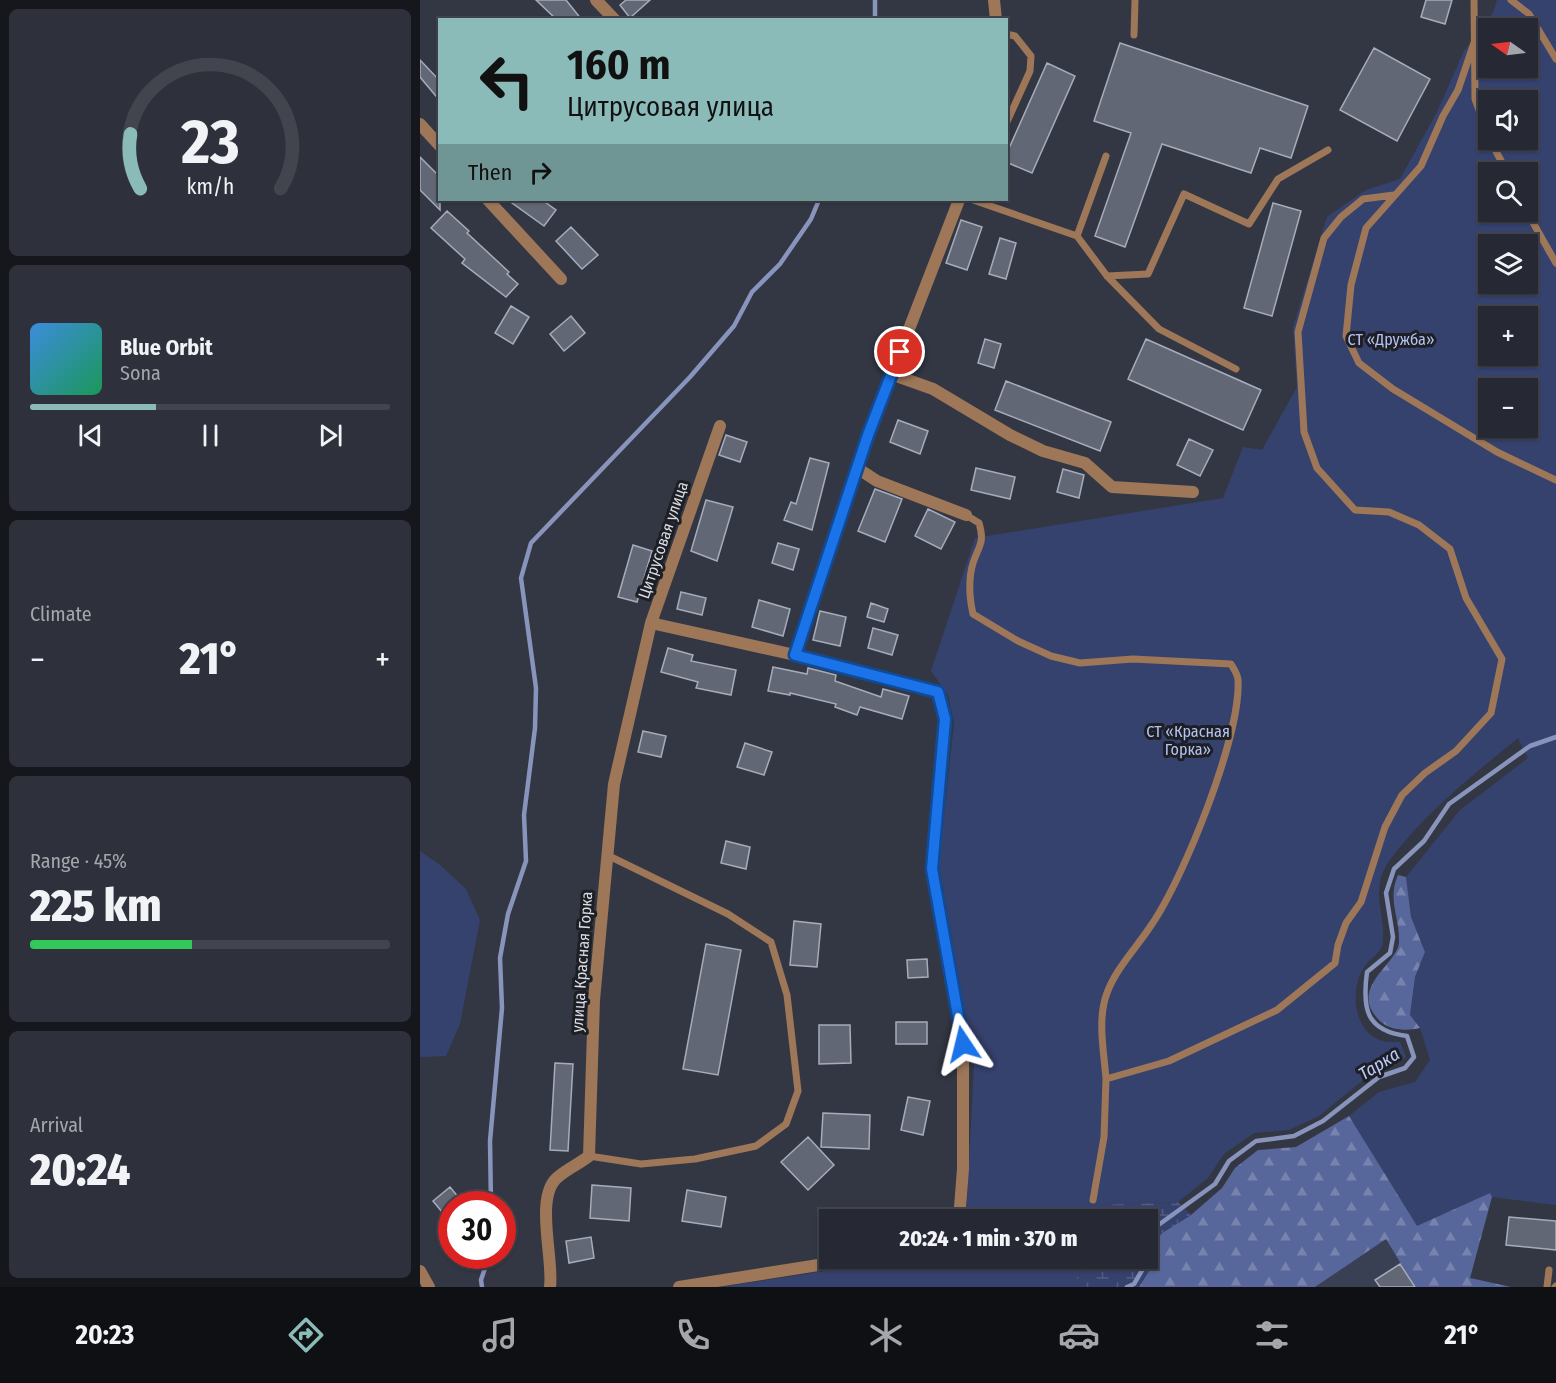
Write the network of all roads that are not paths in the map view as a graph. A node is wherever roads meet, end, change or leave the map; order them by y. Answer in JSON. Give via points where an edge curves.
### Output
{"nodes":[{"id":1,"x":596,"y":0,"type":"edge"},
{"id":2,"x":994,"y":0,"type":"edge"},
{"id":3,"x":1135,"y":0,"type":"edge"},
{"id":4,"x":1474,"y":0,"type":"edge"},
{"id":5,"x":1511,"y":0,"type":"edge"},
{"id":6,"x":613,"y":18,"type":"edge"},
{"id":7,"x":996,"y":18,"type":"edge"},
{"id":8,"x":1008,"y":34,"type":"edge"},
{"id":9,"x":1134,"y":35,"type":"dead end"},
{"id":10,"x":1475,"y":40,"type":"junction"},
{"id":11,"x":1556,"y":59,"type":"edge"},
{"id":12,"x":1478,"y":107,"type":"edge"},
{"id":13,"x":1008,"y":120,"type":"edge"},
{"id":14,"x":420,"y":124,"type":"edge"},
{"id":15,"x":438,"y":144,"type":"edge"},
{"id":16,"x":1328,"y":150,"type":"dead end"},
{"id":17,"x":1106,"y":156,"type":"dead end"},
{"id":18,"x":1394,"y":195,"type":"junction"},
{"id":19,"x":489,"y":201,"type":"edge"},
{"id":20,"x":958,"y":201,"type":"edge"},
{"id":21,"x":976,"y":201,"type":"edge"},
{"id":22,"x":1532,"y":222,"type":"edge"},
{"id":23,"x":1077,"y":236,"type":"junction"},
{"id":24,"x":1556,"y":263,"type":"edge"},
{"id":25,"x":1107,"y":276,"type":"junction"},
{"id":26,"x":561,"y":279,"type":"dead end"},
{"id":27,"x":1236,"y":369,"type":"dead end"},
{"id":28,"x":891,"y":374,"type":"junction"},
{"id":29,"x":720,"y":426,"type":"dead end"},
{"id":30,"x":857,"y":468,"type":"junction"},
{"id":31,"x":1556,"y":480,"type":"edge"},
{"id":32,"x":1193,"y":492,"type":"dead end"},
{"id":33,"x":966,"y":515,"type":"joint"},
{"id":34,"x":651,"y":623,"type":"junction"},
{"id":35,"x":795,"y":655,"type":"junction"},
{"id":36,"x":607,"y":855,"type":"junction"},
{"id":37,"x":1106,"y":1079,"type":"junction"},
{"id":38,"x":589,"y":1156,"type":"junction"},
{"id":39,"x":1093,"y":1200,"type":"dead end"},
{"id":40,"x":960,"y":1209,"type":"edge"},
{"id":41,"x":819,"y":1265,"type":"edge"},
{"id":42,"x":1549,"y":1270,"type":"dead end"},
{"id":43,"x":420,"y":1271,"type":"edge"},
{"id":44,"x":429,"y":1287,"type":"edge"},
{"id":45,"x":550,"y":1287,"type":"edge"},
{"id":46,"x":679,"y":1287,"type":"edge"},
{"id":47,"x":1547,"y":1287,"type":"edge"}],
"edges":[{"from":1,"to":6,"type":"street"},
{"from":2,"to":7,"type":"street"},
{"from":3,"to":9,"type":"lane"},
{"from":4,"to":10,"type":"lane"},
{"from":5,"to":11,"type":"lane","via":[[1529,14]]},
{"from":8,"to":13,"type":"lane","via":[[1015,36],[1031,56],[1030,71]]},
{"from":10,"to":12,"type":"lane"},
{"from":10,"to":18,"type":"lane","via":[[1458,90],[1421,166]]},
{"from":14,"to":15,"type":"street"},
{"from":16,"to":25,"type":"lane","via":[[1278,179],[1248,224],[1184,194],[1148,274]]},
{"from":17,"to":23,"type":"lane"},
{"from":18,"to":31,"type":"lane","via":[[1366,228],[1351,285],[1346,336],[1359,363],[1393,389],[1487,446]]},
{"from":18,"to":37,"type":"lane","via":[[1363,199],[1324,238],[1298,332],[1305,432],[1317,468],[1355,510],[1389,512],[1419,525],[1450,549],[1466,598],[1502,659],[1491,712],[1456,751],[1425,772],[1402,795],[1385,827],[1361,902],[1346,923],[1335,963],[1277,1010],[1169,1061]]},
{"from":19,"to":26,"type":"street"},
{"from":20,"to":28,"type":"street"},
{"from":21,"to":23,"type":"lane"},
{"from":22,"to":24,"type":"lane"},
{"from":23,"to":25,"type":"lane"},
{"from":25,"to":27,"type":"lane","via":[[1159,329]]},
{"from":28,"to":30,"type":"street"},
{"from":28,"to":32,"type":"street","via":[[933,389],[1042,451],[1085,463],[1112,487]]},
{"from":29,"to":34,"type":"street","name":"Цитрусовая улица"},
{"from":30,"to":33,"type":"street","via":[[877,481]]},
{"from":30,"to":35,"type":"street"},
{"from":33,"to":37,"type":"lane","via":[[979,523],[984,538],[973,564],[968,593],[973,614],[1051,656],[1080,663],[1133,658],[1231,664],[1238,678],[1236,708],[1196,834],[1153,924],[1107,992],[1102,1019]]},
{"from":34,"to":35,"type":"street","name":"Цитрусовая улица"},
{"from":34,"to":36,"type":"street","name":"улица Красная Горка","via":[[614,784]]},
{"from":35,"to":40,"type":"street","name":"Цитрусовая улица","via":[[938,692],[945,719],[932,869],[963,1044]]},
{"from":36,"to":38,"type":"street","name":"улица Красная Горка","via":[[594,1000]]},
{"from":36,"to":38,"type":"lane","via":[[728,914],[771,942],[787,994],[798,1091],[786,1124],[756,1146],[695,1159],[641,1164]]},
{"from":37,"to":39,"type":"lane","via":[[1104,1137]]},
{"from":38,"to":45,"type":"street","via":[[557,1178],[548,1190]]},
{"from":41,"to":46,"type":"street"},
{"from":42,"to":47,"type":"lane"},
{"from":43,"to":44,"type":"street"}]}
